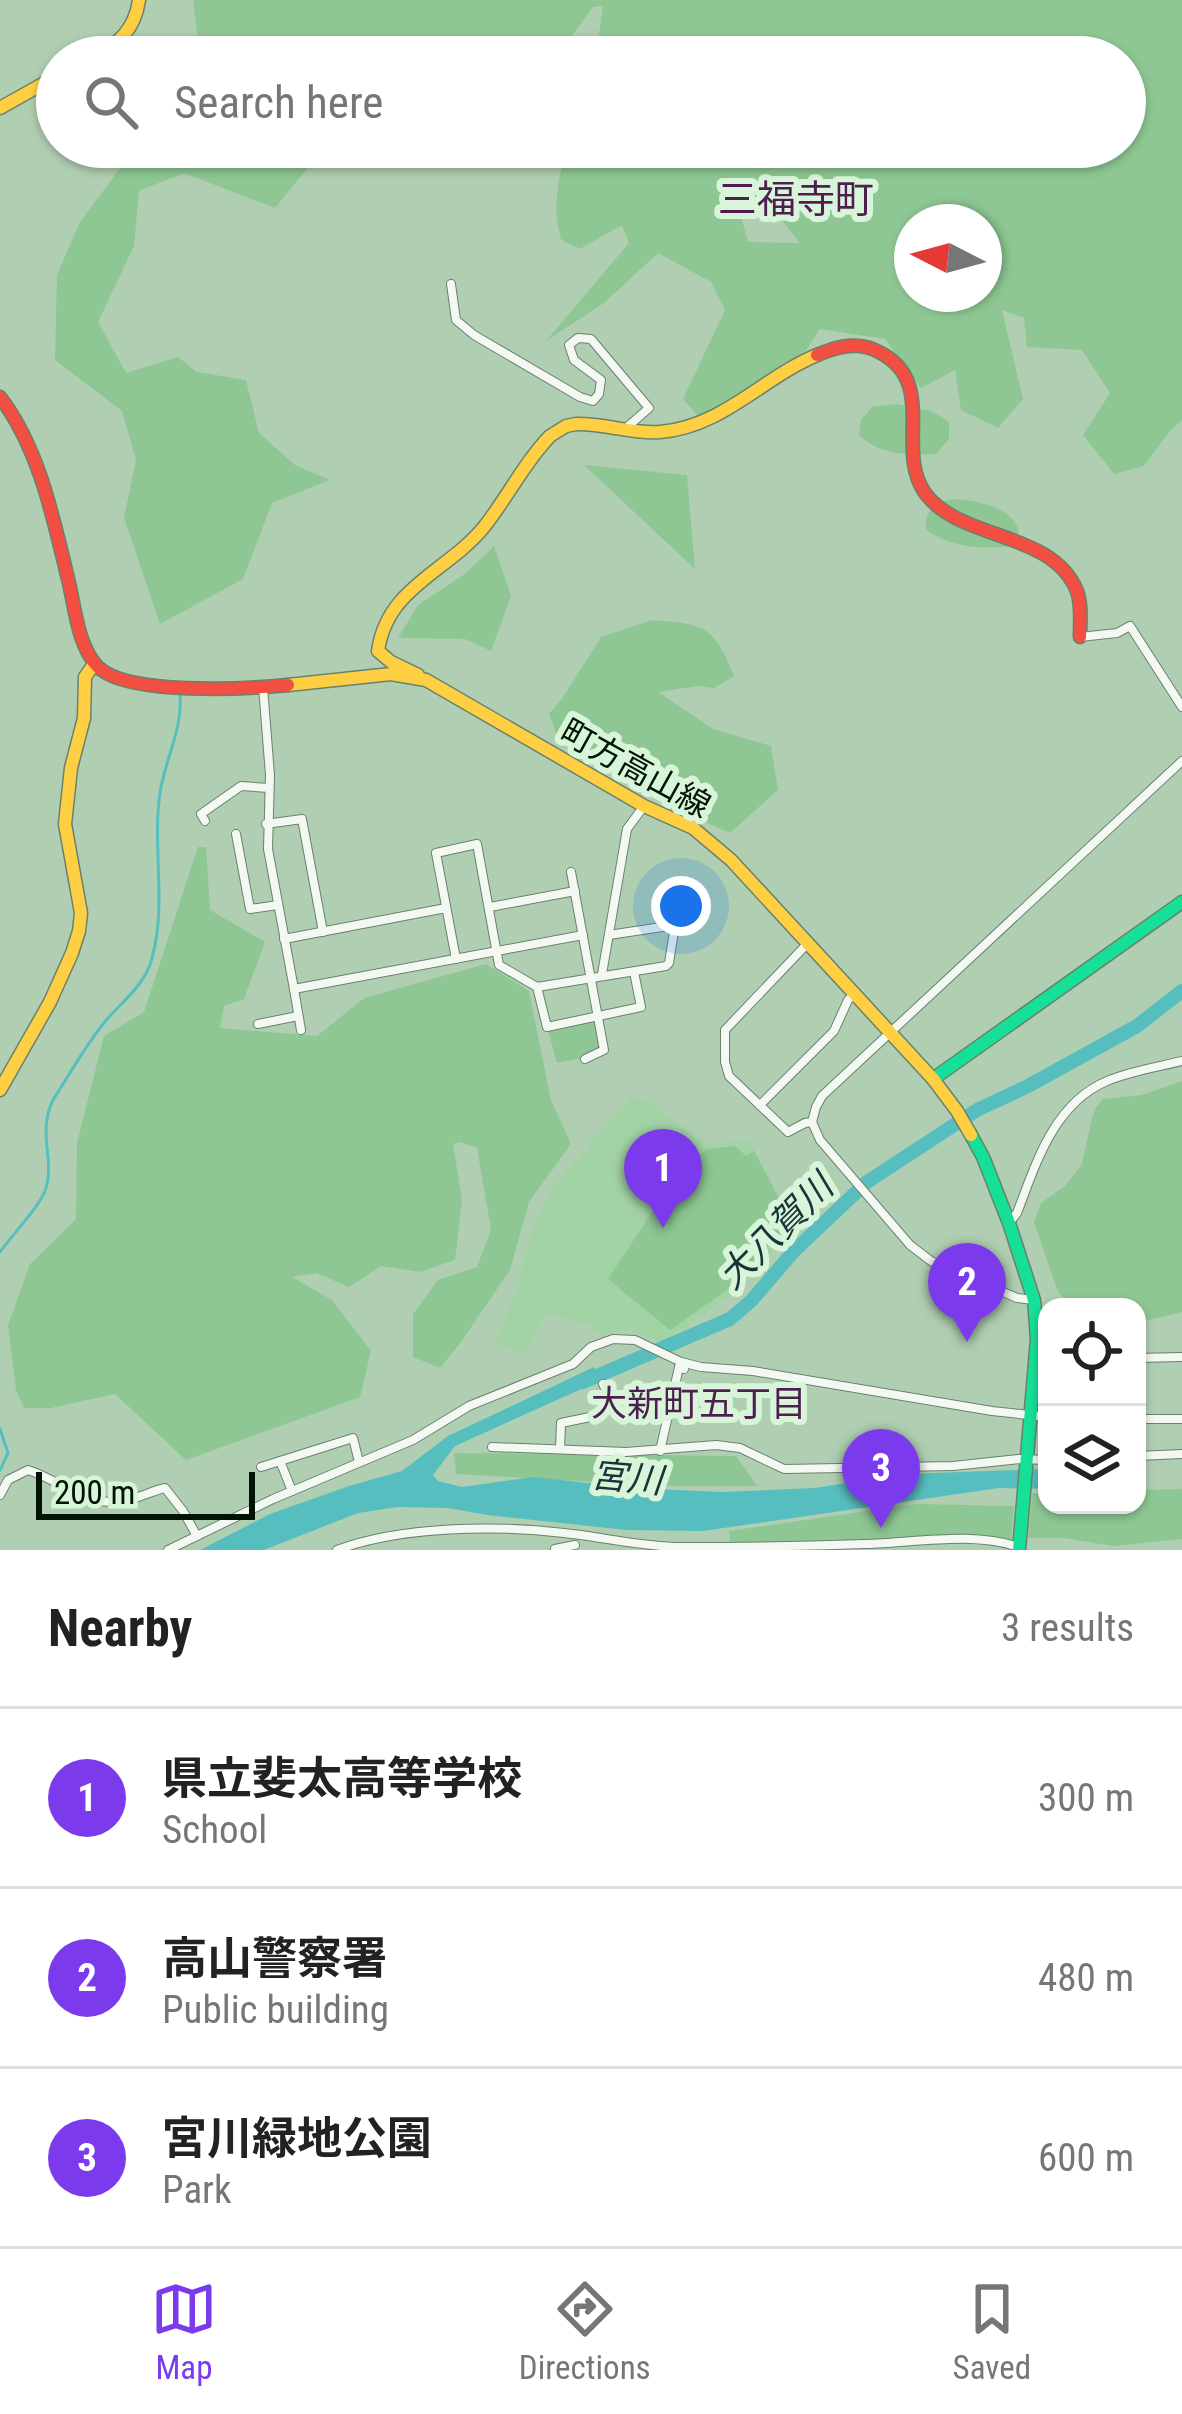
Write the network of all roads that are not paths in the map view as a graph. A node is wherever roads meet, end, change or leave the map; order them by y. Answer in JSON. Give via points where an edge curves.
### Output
{"nodes":[{"id":1,"x":140,"y":0,"type":"edge"},
{"id":2,"x":126,"y":36,"type":"edge"},
{"id":3,"x":36,"y":88,"type":"edge"},
{"id":4,"x":0,"y":108,"type":"edge"},
{"id":5,"x":451,"y":284,"type":"dead end"},
{"id":6,"x":0,"y":398,"type":"edge"},
{"id":7,"x":624,"y":430,"type":"junction"},
{"id":8,"x":1080,"y":638,"type":"joint"},
{"id":9,"x":94,"y":664,"type":"junction"},
{"id":10,"x":426,"y":680,"type":"junction"},
{"id":11,"x":263,"y":685,"type":"junction"},
{"id":12,"x":1182,"y":707,"type":"edge"},
{"id":13,"x":1182,"y":761,"type":"edge"},
{"id":14,"x":268,"y":788,"type":"junction"},
{"id":15,"x":644,"y":806,"type":"junction"},
{"id":16,"x":205,"y":821,"type":"dead end"},
{"id":17,"x":266,"y":824,"type":"junction"},
{"id":18,"x":236,"y":834,"type":"dead end"},
{"id":19,"x":571,"y":872,"type":"dead end"},
{"id":20,"x":575,"y":891,"type":"junction"},
{"id":21,"x":1182,"y":902,"type":"edge"},
{"id":22,"x":278,"y":905,"type":"junction"},
{"id":23,"x":490,"y":907,"type":"junction"},
{"id":24,"x":446,"y":908,"type":"junction"},
{"id":25,"x":323,"y":932,"type":"junction"},
{"id":26,"x":583,"y":934,"type":"junction"},
{"id":27,"x":609,"y":935,"type":"junction"},
{"id":28,"x":284,"y":939,"type":"junction"},
{"id":29,"x":808,"y":943,"type":"junction"},
{"id":30,"x":498,"y":950,"type":"junction"},
{"id":31,"x":456,"y":959,"type":"junction"},
{"id":32,"x":634,"y":972,"type":"junction"},
{"id":33,"x":602,"y":974,"type":"junction"},
{"id":34,"x":591,"y":977,"type":"junction"},
{"id":35,"x":537,"y":987,"type":"junction"},
{"id":36,"x":293,"y":989,"type":"junction"},
{"id":37,"x":855,"y":994,"type":"junction"},
{"id":38,"x":298,"y":1016,"type":"junction"},
{"id":39,"x":598,"y":1016,"type":"junction"},
{"id":40,"x":258,"y":1024,"type":"dead end"},
{"id":41,"x":301,"y":1030,"type":"dead end"},
{"id":42,"x":890,"y":1032,"type":"junction"},
{"id":43,"x":585,"y":1059,"type":"dead end"},
{"id":44,"x":1182,"y":1060,"type":"edge"},
{"id":45,"x":933,"y":1079,"type":"junction"},
{"id":46,"x":0,"y":1090,"type":"edge"},
{"id":47,"x":760,"y":1105,"type":"junction"},
{"id":48,"x":812,"y":1122,"type":"junction"},
{"id":49,"x":1009,"y":1223,"type":"junction"},
{"id":50,"x":1034,"y":1300,"type":"junction"},
{"id":51,"x":1038,"y":1334,"type":"edge"},
{"id":52,"x":1182,"y":1357,"type":"edge"},
{"id":53,"x":1146,"y":1358,"type":"edge"},
{"id":54,"x":683,"y":1362,"type":"junction"},
{"id":55,"x":1038,"y":1376,"type":"edge"},
{"id":56,"x":603,"y":1384,"type":"dead end"},
{"id":57,"x":1030,"y":1417,"type":"junction"},
{"id":58,"x":1038,"y":1417,"type":"edge"},
{"id":59,"x":1146,"y":1419,"type":"edge"},
{"id":60,"x":1182,"y":1419,"type":"edge"},
{"id":61,"x":492,"y":1447,"type":"dead end"},
{"id":62,"x":560,"y":1449,"type":"junction"},
{"id":63,"x":660,"y":1451,"type":"junction"},
{"id":64,"x":1182,"y":1454,"type":"edge"},
{"id":65,"x":1146,"y":1456,"type":"edge"},
{"id":66,"x":1038,"y":1460,"type":"edge"},
{"id":67,"x":280,"y":1461,"type":"junction"},
{"id":68,"x":1026,"y":1461,"type":"junction"},
{"id":69,"x":359,"y":1462,"type":"junction"},
{"id":70,"x":261,"y":1467,"type":"dead end"},
{"id":71,"x":292,"y":1491,"type":"junction"},
{"id":72,"x":0,"y":1495,"type":"edge"},
{"id":73,"x":197,"y":1536,"type":"junction"},
{"id":74,"x":575,"y":1545,"type":"dead end"},
{"id":75,"x":1019,"y":1546,"type":"edge"},
{"id":76,"x":168,"y":1550,"type":"edge"},
{"id":77,"x":337,"y":1550,"type":"edge"},
{"id":78,"x":552,"y":1550,"type":"edge"}],
"edges":[{"from":1,"to":2,"type":"street"},
{"from":3,"to":4,"type":"street"},
{"from":5,"to":7,"type":"street","via":[[456,320],[593,401],[601,380],[574,360],[569,345],[591,339],[649,408]]},
{"from":6,"to":9,"type":"street","via":[[40,478]]},
{"from":7,"to":8,"type":"street","via":[[699,424],[825,351],[878,350],[908,382],[923,492],[1064,572],[1079,600]]},
{"from":7,"to":10,"type":"street","via":[[580,423],[555,431],[475,538],[394,607],[378,651]]},
{"from":8,"to":12,"type":"street","via":[[1130,626]]},
{"from":9,"to":11,"type":"street","name":"町方高山線","via":[[121,679],[180,689]]},
{"from":9,"to":46,"type":"street","via":[[85,677],[65,824],[81,928]]},
{"from":10,"to":11,"type":"street","name":"町方高山線","via":[[391,674]]},
{"from":10,"to":15,"type":"street","name":"町方高山線"},
{"from":11,"to":14,"type":"street"},
{"from":13,"to":42,"type":"street"},
{"from":14,"to":16,"type":"street","via":[[241,786],[201,814]]},
{"from":14,"to":17,"type":"street"},
{"from":15,"to":27,"type":"street","via":[[627,829]]},
{"from":15,"to":29,"type":"street","name":"町方高山線","via":[[707,838]]},
{"from":17,"to":22,"type":"street"},
{"from":17,"to":25,"type":"street","via":[[302,819]]},
{"from":18,"to":22,"type":"street","via":[[250,909]]},
{"from":19,"to":20,"type":"street"},
{"from":20,"to":23,"type":"street"},
{"from":20,"to":26,"type":"street"},
{"from":21,"to":45,"type":"street"},
{"from":22,"to":28,"type":"street"},
{"from":23,"to":24,"type":"street","via":[[477,844],[436,853]]},
{"from":23,"to":30,"type":"street"},
{"from":24,"to":25,"type":"street"},
{"from":24,"to":31,"type":"street"},
{"from":25,"to":28,"type":"street"},
{"from":26,"to":30,"type":"street"},
{"from":26,"to":34,"type":"street"},
{"from":27,"to":32,"type":"street","via":[[675,925],[669,963]]},
{"from":27,"to":33,"type":"street"},
{"from":28,"to":36,"type":"street"},
{"from":29,"to":37,"type":"street","name":"町方高山線"},
{"from":29,"to":47,"type":"street","via":[[725,1030],[729,1076]]},
{"from":30,"to":31,"type":"street"},
{"from":30,"to":35,"type":"street","via":[[500,965]]},
{"from":31,"to":36,"type":"street"},
{"from":32,"to":33,"type":"street"},
{"from":32,"to":39,"type":"street","via":[[640,1007]]},
{"from":33,"to":34,"type":"street"},
{"from":34,"to":35,"type":"street"},
{"from":34,"to":39,"type":"street"},
{"from":35,"to":39,"type":"street","via":[[547,1027]]},
{"from":36,"to":38,"type":"street"},
{"from":37,"to":42,"type":"street","name":"町方高山線"},
{"from":37,"to":47,"type":"street","via":[[834,1031]]},
{"from":38,"to":40,"type":"street"},
{"from":38,"to":41,"type":"street"},
{"from":39,"to":43,"type":"street","via":[[604,1050]]},
{"from":42,"to":45,"type":"street","name":"町方高山線"},
{"from":42,"to":48,"type":"street","via":[[822,1096]]},
{"from":44,"to":49,"type":"street","via":[[1107,1081],[1084,1096],[1045,1143]]},
{"from":45,"to":49,"type":"street","name":"町方高山線","via":[[973,1138]]},
{"from":47,"to":48,"type":"street","via":[[788,1132]]},
{"from":48,"to":50,"type":"street","via":[[825,1149],[925,1257]]},
{"from":49,"to":50,"type":"street","name":"町方高山線"},
{"from":50,"to":51,"type":"street","name":"町方高山線"},
{"from":52,"to":53,"type":"street"},
{"from":54,"to":57,"type":"street"},
{"from":54,"to":63,"type":"street"},
{"from":54,"to":69,"type":"street","via":[[640,1342],[602,1342],[574,1364]]},
{"from":55,"to":57,"type":"street","name":"町方高山線"},
{"from":56,"to":62,"type":"street","via":[[607,1410],[561,1423]]},
{"from":57,"to":58,"type":"street"},
{"from":57,"to":68,"type":"street","name":"町方高山線"},
{"from":59,"to":60,"type":"street"},
{"from":61,"to":62,"type":"street"},
{"from":62,"to":63,"type":"street"},
{"from":63,"to":68,"type":"street","via":[[740,1448],[784,1469]]},
{"from":64,"to":65,"type":"street"},
{"from":66,"to":68,"type":"street"},
{"from":67,"to":69,"type":"street","via":[[353,1438]]},
{"from":67,"to":70,"type":"street"},
{"from":67,"to":71,"type":"street"},
{"from":68,"to":75,"type":"street","name":"町方高山線"},
{"from":69,"to":71,"type":"street"},
{"from":71,"to":73,"type":"street"},
{"from":72,"to":73,"type":"street","via":[[28,1470],[90,1500],[126,1501],[165,1488]]},
{"from":73,"to":76,"type":"street"},
{"from":74,"to":78,"type":"street"},
{"from":75,"to":77,"type":"street","via":[[995,1539],[664,1547],[510,1529],[404,1534]]}]}
